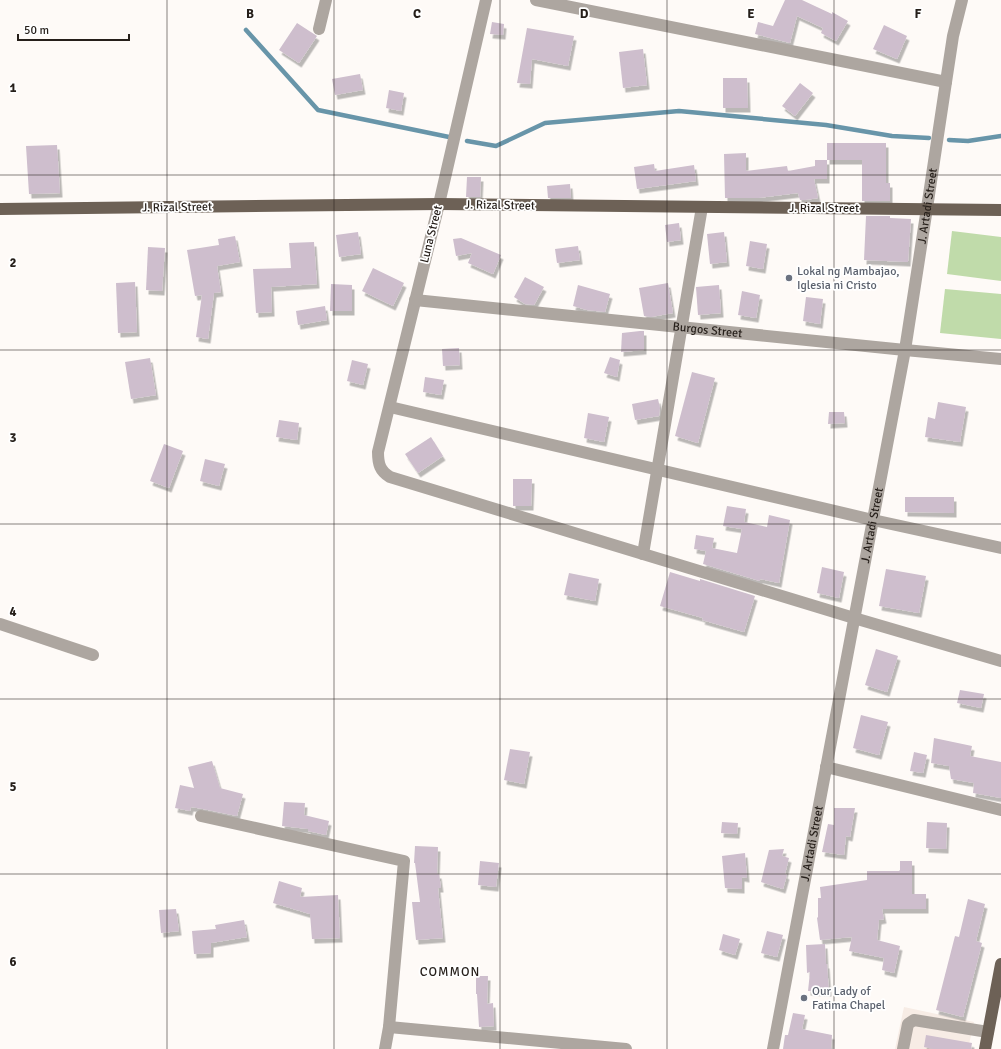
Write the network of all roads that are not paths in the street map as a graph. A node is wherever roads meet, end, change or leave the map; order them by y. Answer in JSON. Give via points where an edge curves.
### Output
{"nodes":[{"id":1,"x":326,"y":0,"type":"edge"},
{"id":2,"x":486,"y":0,"type":"edge"},
{"id":3,"x":536,"y":0,"type":"edge"},
{"id":4,"x":962,"y":0,"type":"edge"},
{"id":5,"x":319,"y":29,"type":"dead end"},
{"id":6,"x":946,"y":82,"type":"junction"},
{"id":7,"x":439,"y":204,"type":"junction"},
{"id":8,"x":702,"y":207,"type":"junction"},
{"id":9,"x":927,"y":208,"type":"junction"},
{"id":10,"x":0,"y":209,"type":"edge"},
{"id":11,"x":1001,"y":210,"type":"edge"},
{"id":12,"x":414,"y":300,"type":"junction"},
{"id":13,"x":682,"y":327,"type":"junction"},
{"id":14,"x":905,"y":350,"type":"junction"},
{"id":15,"x":1001,"y":359,"type":"edge"},
{"id":16,"x":390,"y":407,"type":"junction"},
{"id":17,"x":658,"y":470,"type":"junction"},
{"id":18,"x":873,"y":520,"type":"junction"},
{"id":19,"x":1001,"y":548,"type":"edge"},
{"id":20,"x":644,"y":554,"type":"junction"},
{"id":21,"x":854,"y":618,"type":"junction"},
{"id":22,"x":0,"y":624,"type":"edge"},
{"id":23,"x":93,"y":655,"type":"dead end"},
{"id":24,"x":1001,"y":661,"type":"edge"},
{"id":25,"x":826,"y":767,"type":"junction"},
{"id":26,"x":1001,"y":810,"type":"edge"},
{"id":27,"x":202,"y":816,"type":"dead end"},
{"id":28,"x":1001,"y":964,"type":"edge"},
{"id":29,"x":389,"y":1027,"type":"junction"},
{"id":30,"x":988,"y":1032,"type":"junction"},
{"id":31,"x":385,"y":1049,"type":"edge"},
{"id":32,"x":626,"y":1049,"type":"edge"},
{"id":33,"x":773,"y":1049,"type":"edge"},
{"id":34,"x":903,"y":1049,"type":"edge"},
{"id":35,"x":985,"y":1049,"type":"edge"}],
"edges":[{"from":1,"to":5,"type":"street"},
{"from":2,"to":7,"type":"street","name":"Luna Street"},
{"from":3,"to":6,"type":"street"},
{"from":4,"to":6,"type":"street","name":"J. Artadi Street"},
{"from":6,"to":9,"type":"street","name":"J. Artadi Street"},
{"from":7,"to":8,"type":"main road","name":"J. Rizal Street"},
{"from":7,"to":10,"type":"main road","name":"J. Rizal Street"},
{"from":7,"to":12,"type":"street","name":"Luna Street"},
{"from":8,"to":9,"type":"main road","name":"J. Rizal Street"},
{"from":8,"to":13,"type":"street"},
{"from":9,"to":11,"type":"main road","name":"J. Rizal Street"},
{"from":9,"to":14,"type":"street","name":"J. Artadi Street"},
{"from":12,"to":13,"type":"street","name":"Burgos Street"},
{"from":12,"to":16,"type":"street","name":"Luna Street"},
{"from":13,"to":14,"type":"street","name":"Burgos Street"},
{"from":13,"to":17,"type":"street"},
{"from":14,"to":15,"type":"street","name":"Burgos Street"},
{"from":14,"to":18,"type":"street","name":"J. Artadi Street"},
{"from":16,"to":17,"type":"street"},
{"from":16,"to":20,"type":"street","name":"Luna Street","via":[[378,452],[380,467],[390,477]]},
{"from":17,"to":18,"type":"street"},
{"from":17,"to":20,"type":"street"},
{"from":18,"to":19,"type":"street"},
{"from":18,"to":21,"type":"street","name":"J. Artadi Street"},
{"from":20,"to":21,"type":"street"},
{"from":21,"to":24,"type":"street"},
{"from":21,"to":25,"type":"street","name":"J. Artadi Street"},
{"from":22,"to":23,"type":"street"},
{"from":25,"to":26,"type":"street"},
{"from":25,"to":33,"type":"street","name":"J. Artadi Street"},
{"from":27,"to":29,"type":"street","via":[[404,861]]},
{"from":28,"to":30,"type":"main road"},
{"from":29,"to":31,"type":"street"},
{"from":29,"to":32,"type":"street"},
{"from":30,"to":34,"type":"street","via":[[914,1020],[908,1024]]},
{"from":30,"to":35,"type":"main road"}]}
